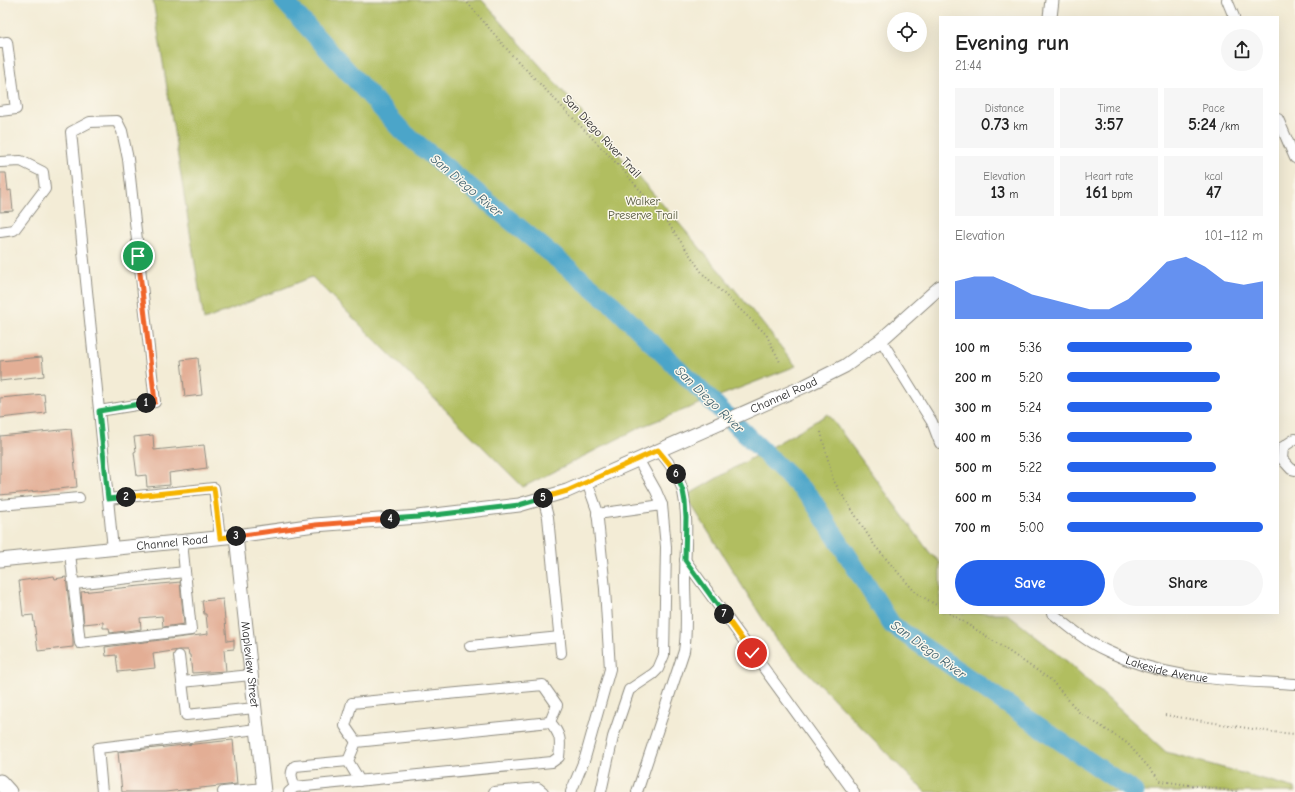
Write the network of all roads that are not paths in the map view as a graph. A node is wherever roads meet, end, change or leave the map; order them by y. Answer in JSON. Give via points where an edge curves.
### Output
{"nodes":[{"id":1,"x":1052,"y":0,"type":"edge"},
{"id":2,"x":1227,"y":0,"type":"edge"},
{"id":3,"x":1050,"y":16,"type":"edge"},
{"id":4,"x":1234,"y":16,"type":"edge"},
{"id":5,"x":0,"y":43,"type":"edge"},
{"id":6,"x":0,"y":111,"type":"edge"},
{"id":7,"x":1279,"y":120,"type":"edge"},
{"id":8,"x":1295,"y":158,"type":"edge"},
{"id":9,"x":0,"y":162,"type":"edge"},
{"id":10,"x":0,"y":232,"type":"edge"},
{"id":11,"x":939,"y":288,"type":"edge"},
{"id":12,"x":881,"y":340,"type":"junction"},
{"id":13,"x":99,"y":411,"type":"junction"},
{"id":14,"x":936,"y":420,"type":"edge"},
{"id":15,"x":939,"y":437,"type":"edge"},
{"id":16,"x":1295,"y":438,"type":"edge"},
{"id":17,"x":658,"y":450,"type":"junction"},
{"id":18,"x":638,"y":459,"type":"junction"},
{"id":19,"x":1295,"y":470,"type":"edge"},
{"id":20,"x":587,"y":482,"type":"junction"},
{"id":21,"x":79,"y":498,"type":"dead end"},
{"id":22,"x":543,"y":498,"type":"junction"},
{"id":23,"x":108,"y":499,"type":"junction"},
{"id":24,"x":0,"y":505,"type":"edge"},
{"id":25,"x":662,"y":505,"type":"junction"},
{"id":26,"x":597,"y":514,"type":"junction"},
{"id":27,"x":236,"y":536,"type":"junction"},
{"id":28,"x":220,"y":538,"type":"junction"},
{"id":29,"x":182,"y":542,"type":"junction"},
{"id":30,"x":113,"y":549,"type":"junction"},
{"id":31,"x":70,"y":553,"type":"junction"},
{"id":32,"x":0,"y":560,"type":"edge"},
{"id":33,"x":685,"y":560,"type":"junction"},
{"id":34,"x":185,"y":572,"type":"junction"},
{"id":35,"x":74,"y":584,"type":"junction"},
{"id":36,"x":1053,"y":614,"type":"edge"},
{"id":37,"x":560,"y":637,"type":"junction"},
{"id":38,"x":470,"y":646,"type":"dead end"},
{"id":39,"x":561,"y":653,"type":"dead end"},
{"id":40,"x":179,"y":656,"type":"dead end"},
{"id":41,"x":251,"y":675,"type":"junction"},
{"id":42,"x":182,"y":682,"type":"junction"},
{"id":43,"x":1295,"y":684,"type":"edge"},
{"id":44,"x":255,"y":708,"type":"junction"},
{"id":45,"x":550,"y":722,"type":"junction"},
{"id":46,"x":257,"y":729,"type":"junction"},
{"id":47,"x":356,"y":742,"type":"junction"},
{"id":48,"x":348,"y":761,"type":"junction"},
{"id":49,"x":360,"y":780,"type":"junction"},
{"id":50,"x":0,"y":782,"type":"edge"},
{"id":51,"x":292,"y":789,"type":"edge"},
{"id":52,"x":264,"y":790,"type":"edge"},
{"id":53,"x":9,"y":792,"type":"edge"},
{"id":54,"x":102,"y":792,"type":"edge"},
{"id":55,"x":223,"y":792,"type":"edge"},
{"id":56,"x":494,"y":792,"type":"edge"},
{"id":57,"x":543,"y":792,"type":"edge"},
{"id":58,"x":571,"y":792,"type":"edge"},
{"id":59,"x":601,"y":792,"type":"edge"},
{"id":60,"x":637,"y":792,"type":"edge"},
{"id":61,"x":854,"y":792,"type":"edge"}],
"edges":[{"from":1,"to":3,"type":"main road"},
{"from":2,"to":4,"type":"street"},
{"from":5,"to":6,"type":"street","via":[[7,42],[16,109]]},
{"from":7,"to":8,"type":"street"},
{"from":9,"to":10,"type":"street","via":[[21,161],[43,172],[44,189],[14,230]]},
{"from":11,"to":12,"type":"main road"},
{"from":12,"to":14,"type":"street"},
{"from":12,"to":17,"type":"main road","name":"Channel Road","via":[[845,366]]},
{"from":13,"to":13,"type":"street","via":[[71,132],[90,122],[117,121],[122,131],[128,159],[155,402]]},
{"from":13,"to":23,"type":"street"},
{"from":14,"to":15,"type":"street"},
{"from":16,"to":19,"type":"street","via":[[1284,447],[1282,459]]},
{"from":17,"to":18,"type":"main road","name":"Channel Road"},
{"from":17,"to":33,"type":"street","via":[[672,467],[683,491],[686,518]]},
{"from":18,"to":20,"type":"main road","name":"Channel Road"},
{"from":18,"to":25,"type":"street"},
{"from":20,"to":22,"type":"main road","name":"Channel Road"},
{"from":20,"to":26,"type":"street"},
{"from":21,"to":24,"type":"street"},
{"from":22,"to":27,"type":"main road","name":"Channel Road","via":[[519,505],[418,517],[315,525]]},
{"from":22,"to":37,"type":"street","via":[[548,517]]},
{"from":23,"to":28,"type":"street","via":[[214,488]]},
{"from":23,"to":30,"type":"street"},
{"from":25,"to":26,"type":"street"},
{"from":25,"to":59,"type":"street","via":[[666,547],[664,655],[658,669],[629,690],[613,737]]},
{"from":26,"to":58,"type":"street","via":[[610,669],[585,758]]},
{"from":27,"to":28,"type":"main road","name":"Channel Road"},
{"from":27,"to":41,"type":"main road","name":"Mapleview Street"},
{"from":28,"to":29,"type":"main road","name":"Channel Road"},
{"from":29,"to":30,"type":"main road","name":"Channel Road"},
{"from":29,"to":34,"type":"street"},
{"from":30,"to":31,"type":"main road","name":"Channel Road"},
{"from":31,"to":32,"type":"main road","name":"Channel Road"},
{"from":31,"to":35,"type":"street"},
{"from":33,"to":60,"type":"street","via":[[684,651]]},
{"from":33,"to":61,"type":"street"},
{"from":34,"to":35,"type":"street"},
{"from":34,"to":35,"type":"street","via":[[191,630],[80,643]]},
{"from":36,"to":43,"type":"street","name":"Lakeside Avenue","via":[[1106,651],[1163,671],[1208,679]]},
{"from":37,"to":38,"type":"street"},
{"from":37,"to":39,"type":"street"},
{"from":40,"to":42,"type":"street"},
{"from":41,"to":42,"type":"street"},
{"from":41,"to":44,"type":"main road","name":"Mapleview Street"},
{"from":42,"to":44,"type":"street","via":[[186,715]]},
{"from":44,"to":46,"type":"main road","name":"Mapleview Street"},
{"from":45,"to":47,"type":"street"},
{"from":45,"to":47,"type":"street","via":[[557,706],[543,685],[360,702],[352,703],[345,726]]},
{"from":45,"to":49,"type":"street","via":[[558,732],[561,743],[559,757],[552,762]]},
{"from":46,"to":52,"type":"main road","name":"Mapleview Street"},
{"from":46,"to":54,"type":"street","via":[[98,748]]},
{"from":47,"to":48,"type":"street"},
{"from":48,"to":49,"type":"street"},
{"from":48,"to":51,"type":"street","via":[[294,766],[291,770]]},
{"from":49,"to":51,"type":"street"},
{"from":50,"to":53,"type":"highway"},
{"from":52,"to":55,"type":"street"},
{"from":56,"to":57,"type":"street","via":[[538,788]]}]}
